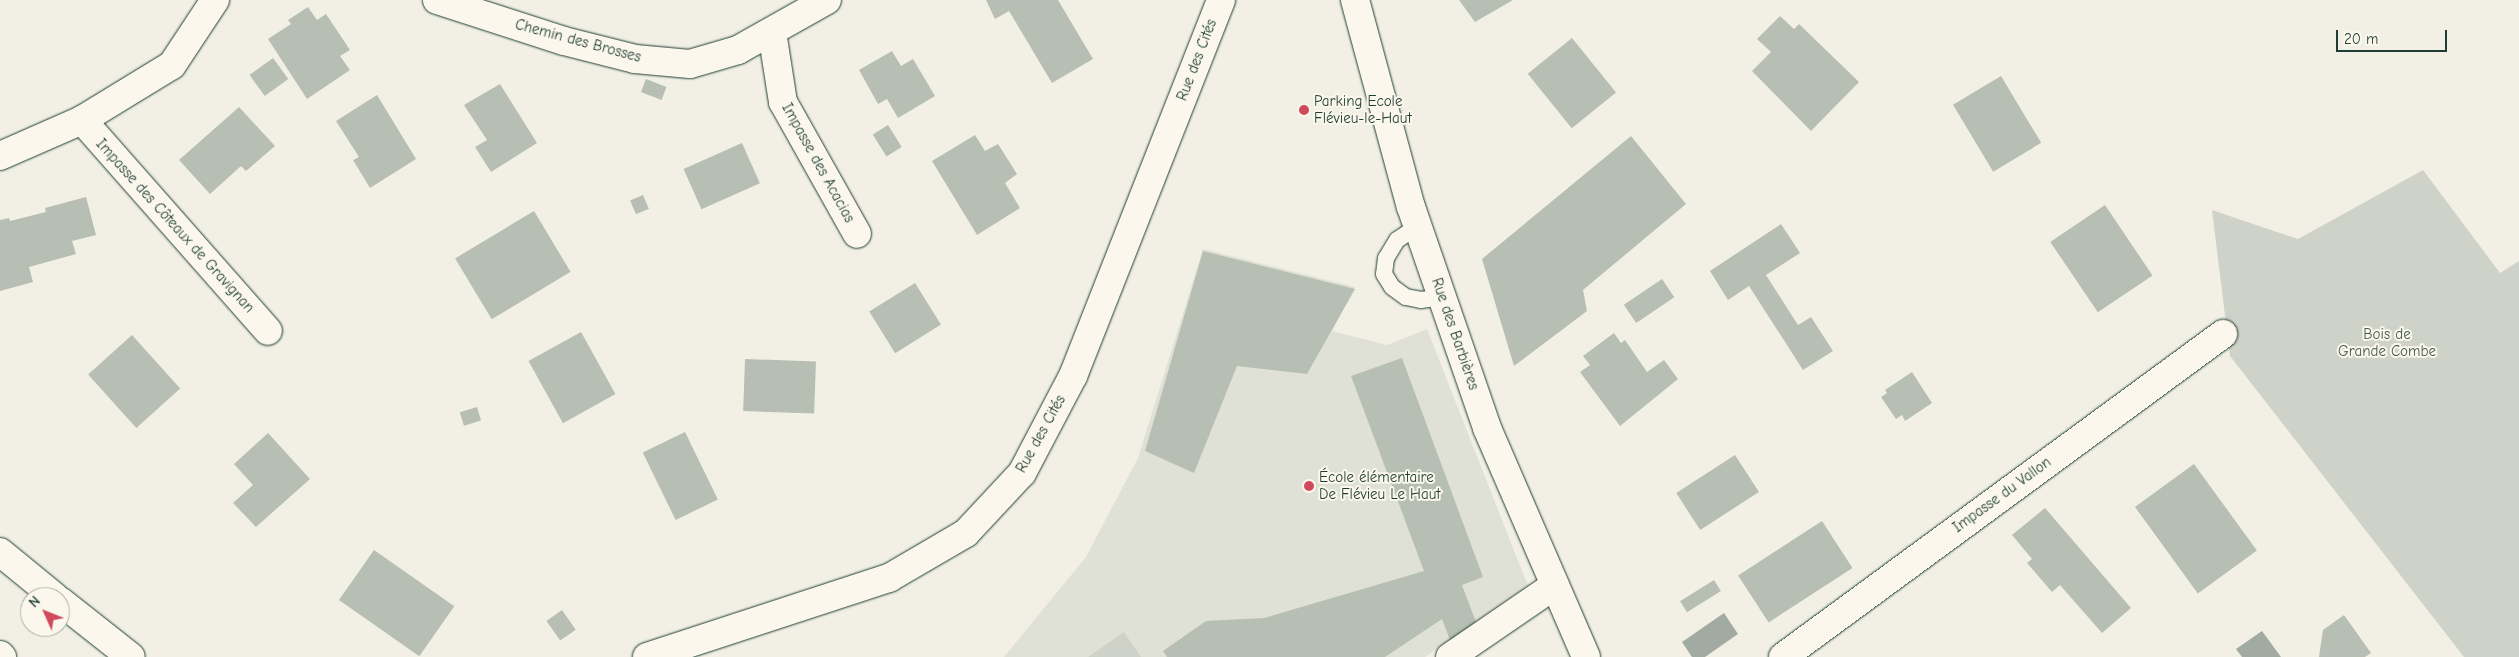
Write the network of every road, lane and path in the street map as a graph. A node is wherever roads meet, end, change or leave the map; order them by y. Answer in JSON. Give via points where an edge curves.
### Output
{"nodes":[{"id":1,"x":215,"y":0,"type":"edge"},
{"id":2,"x":437,"y":0,"type":"edge"},
{"id":3,"x":827,"y":0,"type":"edge"},
{"id":4,"x":1221,"y":0,"type":"edge"},
{"id":5,"x":1355,"y":0,"type":"edge"},
{"id":6,"x":772,"y":32,"type":"junction"},
{"id":7,"x":82,"y":120,"type":"junction"},
{"id":8,"x":0,"y":156,"type":"edge"},
{"id":9,"x":1418,"y":226,"type":"junction"},
{"id":10,"x":856,"y":234,"type":"dead end"},
{"id":11,"x":1442,"y":297,"type":"junction"},
{"id":12,"x":268,"y":331,"type":"dead end"},
{"id":13,"x":2223,"y":334,"type":"dead end"},
{"id":14,"x":0,"y":552,"type":"edge"},
{"id":15,"x":1555,"y":585,"type":"junction"},
{"id":16,"x":44,"y":587,"type":"edge"},
{"id":17,"x":70,"y":609,"type":"edge"},
{"id":18,"x":131,"y":657,"type":"edge"},
{"id":19,"x":647,"y":657,"type":"edge"},
{"id":20,"x":1450,"y":657,"type":"edge"},
{"id":21,"x":1586,"y":657,"type":"edge"},
{"id":22,"x":1782,"y":657,"type":"edge"}],
"edges":[{"from":1,"to":7,"type":"main road","via":[[172,66]]},
{"from":2,"to":6,"type":"main road","name":"Chemin des Brosses","via":[[564,41],[635,59],[690,64],[738,50]]},
{"from":3,"to":6,"type":"main road","name":"Chemin des Brosses"},
{"from":4,"to":19,"type":"main road","name":"Rue des Cités","via":[[1073,376],[1022,472],[966,533],[889,578]]},
{"from":5,"to":9,"type":"main road","name":"Rue des Barbières"},
{"from":6,"to":10,"type":"main road","name":"Impasse des Acacias","via":[[783,102]]},
{"from":7,"to":8,"type":"main road"},
{"from":7,"to":12,"type":"main road","name":"Impasse des Côteaux de Gravignan"},
{"from":9,"to":11,"type":"main road","name":"Rue des Barbières"},
{"from":9,"to":11,"type":"lane","via":[[1397,240],[1386,258],[1384,274],[1392,288],[1406,297],[1421,300]]},
{"from":11,"to":15,"type":"main road","name":"Rue des Barbières","via":[[1487,428]]},
{"from":13,"to":22,"type":"main road","name":"Impasse du Vallon"},
{"from":14,"to":16,"type":"main road"},
{"from":15,"to":20,"type":"main road"},
{"from":15,"to":21,"type":"main road","name":"Rue des Barbières"},
{"from":17,"to":18,"type":"main road"}]}
